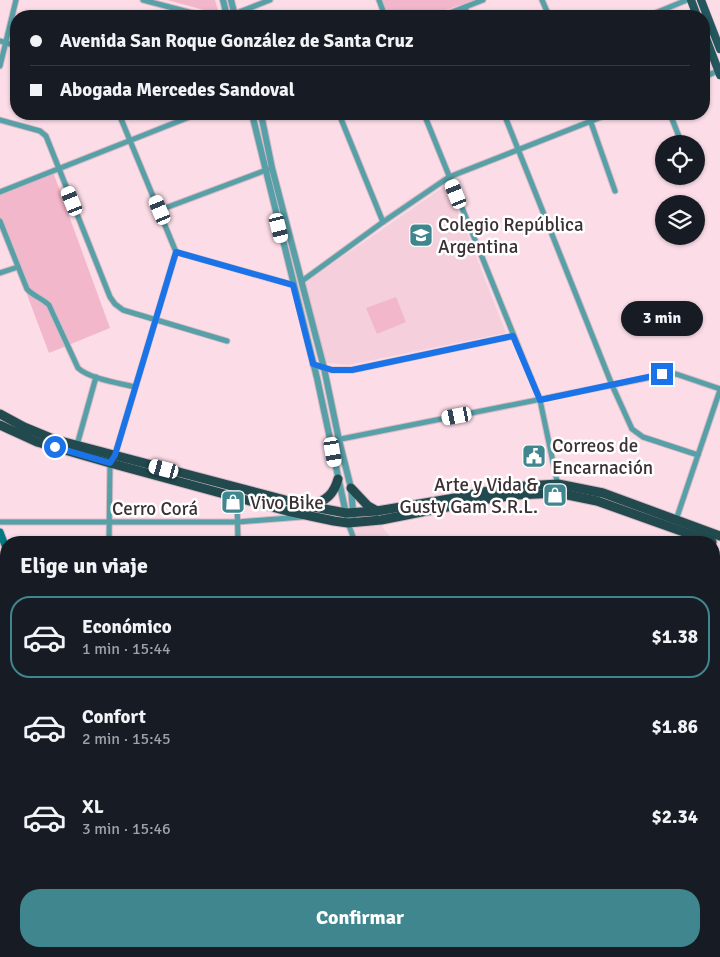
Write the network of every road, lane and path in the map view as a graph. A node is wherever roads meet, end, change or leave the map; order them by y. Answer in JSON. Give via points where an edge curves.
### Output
{"nodes":[{"id":1,"x":143,"y":0,"type":"edge"},
{"id":2,"x":270,"y":0,"type":"edge"},
{"id":3,"x":482,"y":0,"type":"edge"},
{"id":4,"x":687,"y":0,"type":"edge"},
{"id":5,"x":465,"y":7,"type":"junction"},
{"id":6,"x":178,"y":10,"type":"edge"},
{"id":7,"x":246,"y":10,"type":"edge"},
{"id":8,"x":457,"y":10,"type":"edge"},
{"id":9,"x":466,"y":10,"type":"edge"},
{"id":10,"x":663,"y":10,"type":"edge"},
{"id":11,"x":10,"y":19,"type":"edge"},
{"id":12,"x":710,"y":23,"type":"edge"},
{"id":13,"x":3,"y":42,"type":"edge"},
{"id":14,"x":710,"y":48,"type":"edge"},
{"id":15,"x":720,"y":49,"type":"edge"},
{"id":16,"x":0,"y":66,"type":"edge"},
{"id":17,"x":720,"y":72,"type":"edge"},
{"id":18,"x":0,"y":120,"type":"edge"},
{"id":19,"x":121,"y":120,"type":"edge"},
{"id":20,"x":182,"y":120,"type":"edge"},
{"id":21,"x":253,"y":120,"type":"edge"},
{"id":22,"x":262,"y":120,"type":"edge"},
{"id":23,"x":341,"y":120,"type":"edge"},
{"id":24,"x":426,"y":120,"type":"edge"},
{"id":25,"x":506,"y":120,"type":"edge"},
{"id":26,"x":672,"y":120,"type":"edge"},
{"id":27,"x":590,"y":121,"type":"joint"},
{"id":28,"x":678,"y":135,"type":"edge"},
{"id":29,"x":130,"y":141,"type":"junction"},
{"id":30,"x":517,"y":150,"type":"junction"},
{"id":31,"x":272,"y":168,"type":"junction"},
{"id":32,"x":58,"y":169,"type":"junction"},
{"id":33,"x":265,"y":171,"type":"junction"},
{"id":34,"x":449,"y":177,"type":"junction"},
{"id":35,"x":615,"y":191,"type":"dead end"},
{"id":36,"x":0,"y":192,"type":"edge"},
{"id":37,"x":160,"y":210,"type":"junction"},
{"id":38,"x":0,"y":221,"type":"edge"},
{"id":39,"x":383,"y":222,"type":"junction"},
{"id":40,"x":176,"y":252,"type":"junction"},
{"id":41,"x":18,"y":266,"type":"junction"},
{"id":42,"x":0,"y":274,"type":"edge"},
{"id":43,"x":302,"y":281,"type":"junction"},
{"id":44,"x":293,"y":285,"type":"junction"},
{"id":45,"x":155,"y":320,"type":"junction"},
{"id":46,"x":513,"y":336,"type":"junction"},
{"id":47,"x":227,"y":341,"type":"dead end"},
{"id":48,"x":313,"y":364,"type":"junction"},
{"id":49,"x":324,"y":368,"type":"junction"},
{"id":50,"x":96,"y":377,"type":"junction"},
{"id":51,"x":612,"y":385,"type":"junction"},
{"id":52,"x":135,"y":387,"type":"junction"},
{"id":53,"x":720,"y":390,"type":"edge"},
{"id":54,"x":540,"y":400,"type":"junction"},
{"id":55,"x":0,"y":414,"type":"edge"},
{"id":56,"x":0,"y":425,"type":"edge"},
{"id":57,"x":0,"y":430,"type":"edge"},
{"id":58,"x":15,"y":432,"type":"junction"},
{"id":59,"x":339,"y":440,"type":"junction"},
{"id":60,"x":331,"y":441,"type":"junction"},
{"id":61,"x":77,"y":445,"type":"junction"},
{"id":62,"x":698,"y":455,"type":"junction"},
{"id":63,"x":112,"y":459,"type":"junction"},
{"id":64,"x":338,"y":479,"type":"junction"},
{"id":65,"x":351,"y":488,"type":"junction"},
{"id":66,"x":558,"y":488,"type":"junction"},
{"id":67,"x":237,"y":498,"type":"junction"},
{"id":68,"x":308,"y":506,"type":"junction"},
{"id":69,"x":377,"y":511,"type":"junction"},
{"id":70,"x":349,"y":512,"type":"junction"},
{"id":71,"x":310,"y":516,"type":"junction"},
{"id":72,"x":0,"y":522,"type":"edge"},
{"id":73,"x":238,"y":522,"type":"junction"},
{"id":74,"x":110,"y":523,"type":"junction"},
{"id":75,"x":351,"y":523,"type":"junction"},
{"id":76,"x":674,"y":524,"type":"junction"},
{"id":77,"x":109,"y":536,"type":"edge"},
{"id":78,"x":238,"y":536,"type":"edge"},
{"id":79,"x":353,"y":536,"type":"edge"},
{"id":80,"x":699,"y":536,"type":"edge"},
{"id":81,"x":720,"y":536,"type":"edge"}],
"edges":[{"from":1,"to":6,"type":"street"},
{"from":2,"to":7,"type":"street"},
{"from":3,"to":5,"type":"street"},
{"from":4,"to":10,"type":"street"},
{"from":5,"to":8,"type":"street"},
{"from":5,"to":9,"type":"street"},
{"from":11,"to":13,"type":"street"},
{"from":12,"to":15,"type":"main road"},
{"from":13,"to":16,"type":"street"},
{"from":14,"to":17,"type":"main road"},
{"from":18,"to":32,"type":"street","via":[[40,131],[46,136]]},
{"from":19,"to":29,"type":"street"},
{"from":20,"to":29,"type":"street"},
{"from":21,"to":33,"type":"street"},
{"from":22,"to":31,"type":"street"},
{"from":23,"to":39,"type":"street"},
{"from":24,"to":34,"type":"street"},
{"from":25,"to":30,"type":"street"},
{"from":26,"to":28,"type":"street"},
{"from":27,"to":30,"type":"street"},
{"from":27,"to":35,"type":"street"},
{"from":29,"to":32,"type":"street"},
{"from":29,"to":37,"type":"street"},
{"from":30,"to":34,"type":"street"},
{"from":30,"to":51,"type":"street"},
{"from":31,"to":33,"type":"street"},
{"from":31,"to":43,"type":"street"},
{"from":32,"to":36,"type":"street"},
{"from":32,"to":45,"type":"street","via":[[110,297],[123,310]]},
{"from":33,"to":37,"type":"street"},
{"from":33,"to":44,"type":"street"},
{"from":34,"to":39,"type":"street"},
{"from":34,"to":46,"type":"street"},
{"from":37,"to":40,"type":"street"},
{"from":38,"to":41,"type":"street"},
{"from":39,"to":43,"type":"street"},
{"from":40,"to":44,"type":"street"},
{"from":40,"to":45,"type":"street"},
{"from":41,"to":42,"type":"street"},
{"from":41,"to":50,"type":"street","via":[[27,289],[49,304],[78,368]]},
{"from":43,"to":49,"type":"street"},
{"from":44,"to":48,"type":"street"},
{"from":45,"to":47,"type":"street"},
{"from":45,"to":52,"type":"street"},
{"from":46,"to":49,"type":"street","via":[[352,370]]},
{"from":46,"to":54,"type":"street"},
{"from":48,"to":49,"type":"street"},
{"from":48,"to":60,"type":"street"},
{"from":49,"to":59,"type":"street"},
{"from":50,"to":52,"type":"street"},
{"from":50,"to":61,"type":"street"},
{"from":51,"to":53,"type":"street","via":[[669,374]]},
{"from":51,"to":54,"type":"street"},
{"from":51,"to":62,"type":"street","via":[[628,422],[637,434]]},
{"from":52,"to":63,"type":"street"},
{"from":53,"to":62,"type":"street"},
{"from":54,"to":59,"type":"street"},
{"from":54,"to":66,"type":"street"},
{"from":55,"to":61,"type":"highway","via":[[52,439]]},
{"from":56,"to":58,"type":"highway"},
{"from":57,"to":58,"type":"highway"},
{"from":58,"to":63,"type":"highway","via":[[37,442]]},
{"from":59,"to":60,"type":"street"},
{"from":59,"to":65,"type":"street"},
{"from":60,"to":64,"type":"street"},
{"from":61,"to":63,"type":"highway"},
{"from":62,"to":76,"type":"street"},
{"from":63,"to":67,"type":"highway"},
{"from":63,"to":68,"type":"highway"},
{"from":63,"to":74,"type":"street"},
{"from":64,"to":68,"type":"highway","via":[[330,496]]},
{"from":64,"to":70,"type":"street"},
{"from":65,"to":69,"type":"highway"},
{"from":65,"to":70,"type":"street"},
{"from":66,"to":69,"type":"highway","via":[[508,486]]},
{"from":66,"to":75,"type":"highway"},
{"from":66,"to":76,"type":"highway"},
{"from":67,"to":71,"type":"highway"},
{"from":67,"to":73,"type":"street"},
{"from":68,"to":70,"type":"highway"},
{"from":69,"to":70,"type":"highway"},
{"from":70,"to":75,"type":"street"},
{"from":71,"to":73,"type":"street","name":"Cerro Corá"},
{"from":71,"to":75,"type":"highway"},
{"from":72,"to":74,"type":"street","name":"Cerro Corá"},
{"from":73,"to":74,"type":"street","name":"Cerro Corá"},
{"from":73,"to":78,"type":"street"},
{"from":74,"to":77,"type":"street"},
{"from":75,"to":79,"type":"street"},
{"from":76,"to":80,"type":"highway"},
{"from":76,"to":81,"type":"highway"}]}
